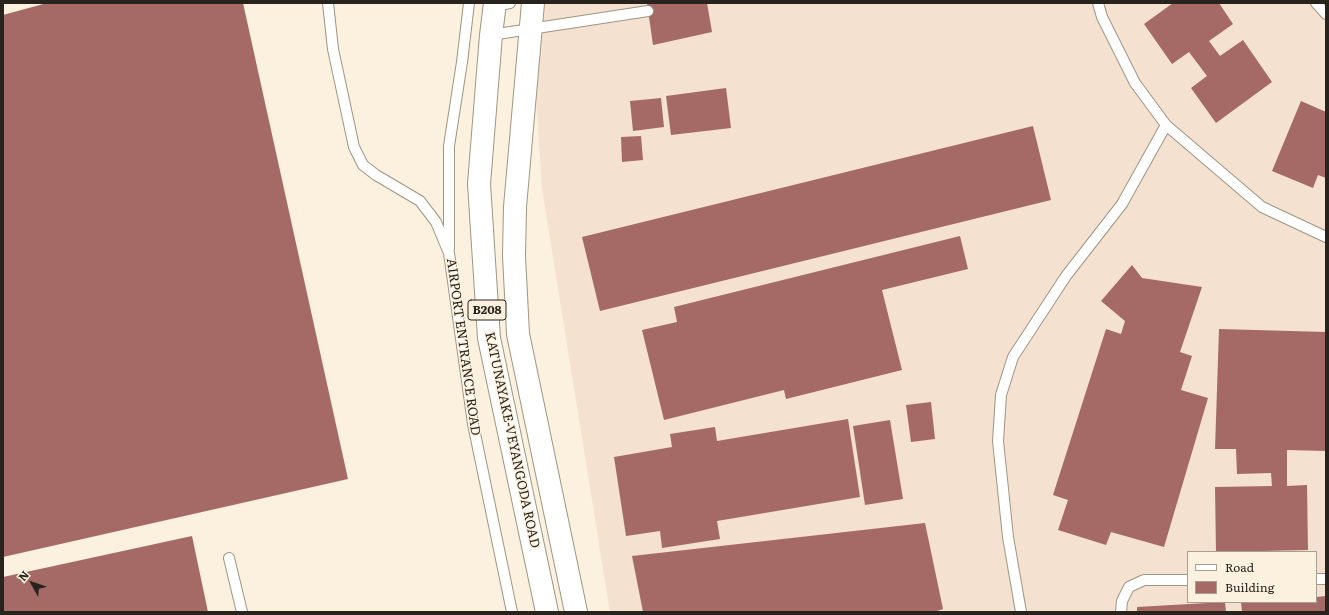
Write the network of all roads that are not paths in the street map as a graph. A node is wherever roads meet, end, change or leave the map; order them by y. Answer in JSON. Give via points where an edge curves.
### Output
{"nodes":[{"id":1,"x":328,"y":3,"type":"edge"},
{"id":2,"x":469,"y":3,"type":"edge"},
{"id":3,"x":533,"y":3,"type":"edge"},
{"id":4,"x":1098,"y":3,"type":"edge"},
{"id":5,"x":1316,"y":3,"type":"edge"},
{"id":6,"x":500,"y":4,"type":"edge"},
{"id":7,"x":648,"y":11,"type":"dead end"},
{"id":8,"x":1326,"y":14,"type":"edge"},
{"id":9,"x":531,"y":28,"type":"junction"},
{"id":10,"x":491,"y":35,"type":"junction"},
{"id":11,"x":1166,"y":125,"type":"junction"},
{"id":12,"x":1326,"y":237,"type":"edge"},
{"id":13,"x":449,"y":252,"type":"junction"},
{"id":14,"x":229,"y":558,"type":"dead end"},
{"id":15,"x":1187,"y":580,"type":"edge"},
{"id":16,"x":242,"y":612,"type":"edge"},
{"id":17,"x":512,"y":612,"type":"edge"},
{"id":18,"x":547,"y":612,"type":"edge"},
{"id":19,"x":576,"y":612,"type":"edge"},
{"id":20,"x":1021,"y":612,"type":"edge"},
{"id":21,"x":1121,"y":612,"type":"edge"}],
"edges":[{"from":1,"to":13,"type":"lane","name":"AIRPORT ENTRANCE ROAD","via":[[333,49],[354,147],[363,164],[372,172],[420,201],[436,222]]},
{"from":2,"to":13,"type":"lane","via":[[449,146]]},
{"from":3,"to":9,"type":"main road","name":"KATUNAYAKE-VEYANGODA ROAD","number":"B208"},
{"from":4,"to":11,"type":"lane","via":[[1102,17],[1135,83]]},
{"from":5,"to":8,"type":"lane"},
{"from":6,"to":10,"type":"main road","name":"KATUNAYAKE-VEYANGODA ROAD","number":"B208"},
{"from":7,"to":9,"type":"lane"},
{"from":9,"to":10,"type":"lane"},
{"from":9,"to":19,"type":"main road","name":"KATUNAYAKE-VEYANGODA ROAD","number":"B208","via":[[515,207],[514,256],[518,334]]},
{"from":10,"to":18,"type":"main road","name":"KATUNAYAKE-VEYANGODA ROAD","number":"B208","via":[[479,184],[489,338]]},
{"from":11,"to":12,"type":"lane","via":[[1262,207]]},
{"from":11,"to":20,"type":"lane","via":[[1122,204],[1066,276],[1013,356],[1001,395],[998,441],[1008,538]]},
{"from":13,"to":17,"type":"lane","name":"AIRPORT ENTRANCE ROAD","via":[[473,424]]},
{"from":14,"to":16,"type":"lane"},
{"from":15,"to":21,"type":"lane","via":[[1144,580],[1129,587],[1122,601]]}]}
